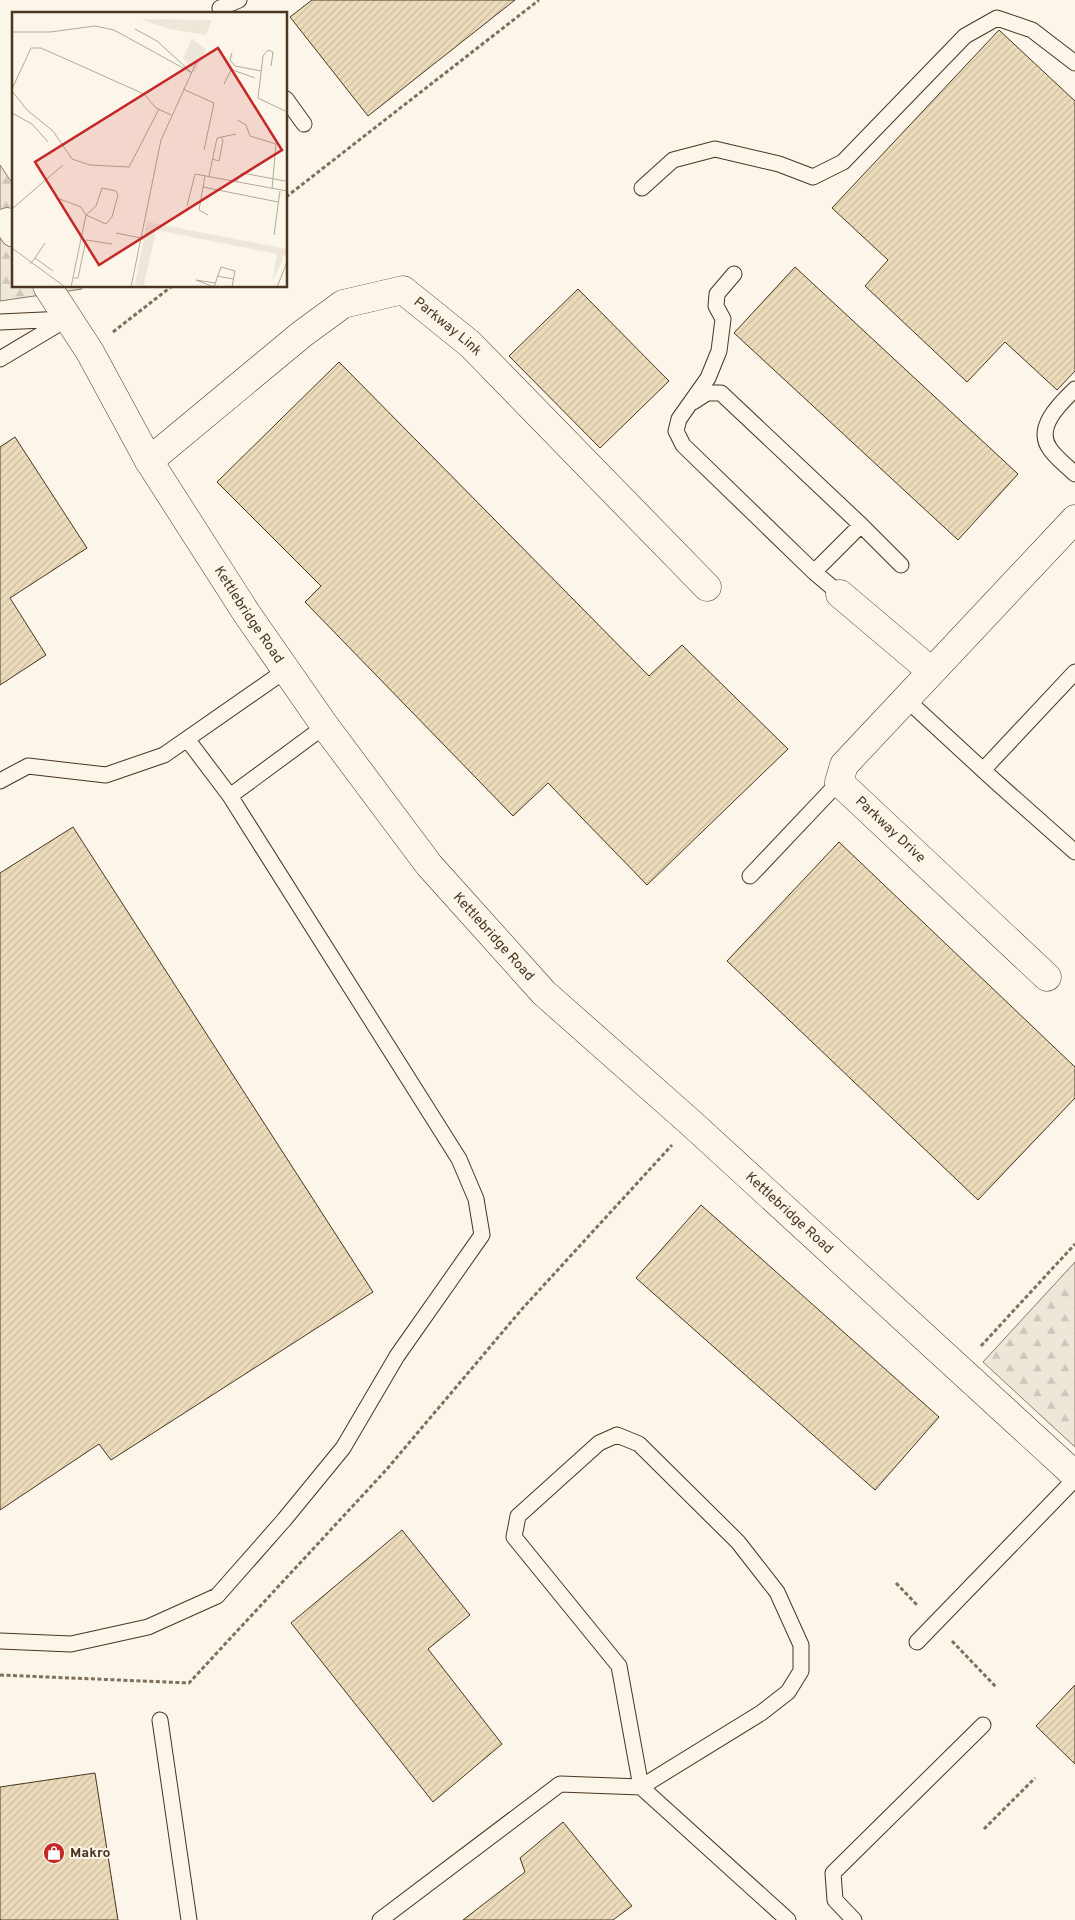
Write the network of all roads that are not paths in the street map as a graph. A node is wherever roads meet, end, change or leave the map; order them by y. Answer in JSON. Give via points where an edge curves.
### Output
{"nodes":[{"id":1,"x":239,"y":0,"type":"edge"},
{"id":2,"x":221,"y":7,"type":"edge"},
{"id":3,"x":1075,"y":63,"type":"edge"},
{"id":4,"x":288,"y":102,"type":"edge"},
{"id":5,"x":304,"y":124,"type":"dead end"},
{"id":6,"x":642,"y":188,"type":"dead end"},
{"id":7,"x":734,"y":274,"type":"dead end"},
{"id":8,"x":48,"y":288,"type":"edge"},
{"id":9,"x":67,"y":318,"type":"junction"},
{"id":10,"x":0,"y":322,"type":"edge"},
{"id":11,"x":0,"y":359,"type":"edge"},
{"id":12,"x":1075,"y":389,"type":"edge"},
{"id":13,"x":690,"y":404,"type":"junction"},
{"id":14,"x":149,"y":461,"type":"junction"},
{"id":15,"x":1075,"y":474,"type":"edge"},
{"id":16,"x":1075,"y":520,"type":"edge"},
{"id":17,"x":861,"y":525,"type":"junction"},
{"id":18,"x":901,"y":565,"type":"dead end"},
{"id":19,"x":814,"y":572,"type":"junction"},
{"id":20,"x":707,"y":587,"type":"dead end"},
{"id":21,"x":840,"y":594,"type":"joint"},
{"id":22,"x":286,"y":670,"type":"junction"},
{"id":23,"x":931,"y":671,"type":"junction"},
{"id":24,"x":1075,"y":672,"type":"edge"},
{"id":25,"x":906,"y":698,"type":"junction"},
{"id":26,"x":325,"y":726,"type":"junction"},
{"id":27,"x":188,"y":739,"type":"junction"},
{"id":28,"x":983,"y":770,"type":"junction"},
{"id":29,"x":0,"y":780,"type":"edge"},
{"id":30,"x":839,"y":782,"type":"junction"},
{"id":31,"x":230,"y":796,"type":"junction"},
{"id":32,"x":1075,"y":852,"type":"edge"},
{"id":33,"x":750,"y":876,"type":"dead end"},
{"id":34,"x":1047,"y":977,"type":"dead end"},
{"id":35,"x":1075,"y":1475,"type":"edge"},
{"id":36,"x":1075,"y":1479,"type":"edge"},
{"id":37,"x":0,"y":1641,"type":"edge"},
{"id":38,"x":916,"y":1642,"type":"dead end"},
{"id":39,"x":160,"y":1720,"type":"dead end"},
{"id":40,"x":983,"y":1725,"type":"dead end"},
{"id":41,"x":641,"y":1786,"type":"junction"},
{"id":42,"x":189,"y":1920,"type":"edge"},
{"id":43,"x":380,"y":1920,"type":"edge"},
{"id":44,"x":788,"y":1920,"type":"edge"},
{"id":45,"x":854,"y":1920,"type":"edge"}],
"edges":[{"from":1,"to":2,"type":"lane"},
{"from":3,"to":6,"type":"lane","via":[[1032,30],[997,18],[966,36],[843,162],[813,177],[779,164],[715,148],[673,160]]},
{"from":4,"to":5,"type":"lane"},
{"from":7,"to":13,"type":"lane","via":[[717,294],[716,306],[723,319],[719,351],[708,378]]},
{"from":8,"to":9,"type":"street","name":"Kettlebridge Road"},
{"from":9,"to":10,"type":"lane"},
{"from":9,"to":11,"type":"lane"},
{"from":9,"to":14,"type":"street","name":"Kettlebridge Road","via":[[90,352]]},
{"from":12,"to":15,"type":"lane","via":[[1054,410],[1045,430],[1048,448]]},
{"from":13,"to":17,"type":"lane","via":[[708,393],[721,393]]},
{"from":13,"to":19,"type":"lane","via":[[679,419],[676,431],[683,445]]},
{"from":14,"to":20,"type":"street","name":"Parkway Link","via":[[343,304],[402,290],[470,344]]},
{"from":14,"to":22,"type":"street","name":"Kettlebridge Road"},
{"from":16,"to":23,"type":"street"},
{"from":17,"to":18,"type":"lane"},
{"from":17,"to":19,"type":"lane"},
{"from":19,"to":21,"type":"lane"},
{"from":21,"to":23,"type":"street"},
{"from":22,"to":26,"type":"street","name":"Kettlebridge Road"},
{"from":22,"to":27,"type":"lane"},
{"from":23,"to":25,"type":"street"},
{"from":24,"to":28,"type":"lane"},
{"from":25,"to":28,"type":"lane"},
{"from":25,"to":30,"type":"street","via":[[844,765]]},
{"from":26,"to":31,"type":"lane"},
{"from":26,"to":35,"type":"street","name":"Kettlebridge Road","via":[[429,866],[544,993],[692,1123]]},
{"from":27,"to":29,"type":"lane","via":[[164,756],[106,775],[28,766]]},
{"from":27,"to":31,"type":"lane"},
{"from":28,"to":32,"type":"lane"},
{"from":30,"to":33,"type":"lane"},
{"from":30,"to":34,"type":"street","name":"Parkway Drive"},
{"from":31,"to":37,"type":"lane","via":[[459,1158],[476,1199],[482,1235],[397,1356],[343,1448],[217,1596],[148,1627],[71,1644]]},
{"from":36,"to":38,"type":"lane"},
{"from":39,"to":42,"type":"lane"},
{"from":40,"to":45,"type":"lane","via":[[833,1873],[835,1900]]},
{"from":41,"to":41,"type":"lane","via":[[619,1666],[514,1536],[518,1516],[599,1443],[617,1435],[639,1444],[738,1542],[777,1592],[801,1645],[801,1671],[788,1692],[760,1713]]},
{"from":41,"to":43,"type":"lane","via":[[560,1784]]},
{"from":41,"to":44,"type":"lane"}]}
